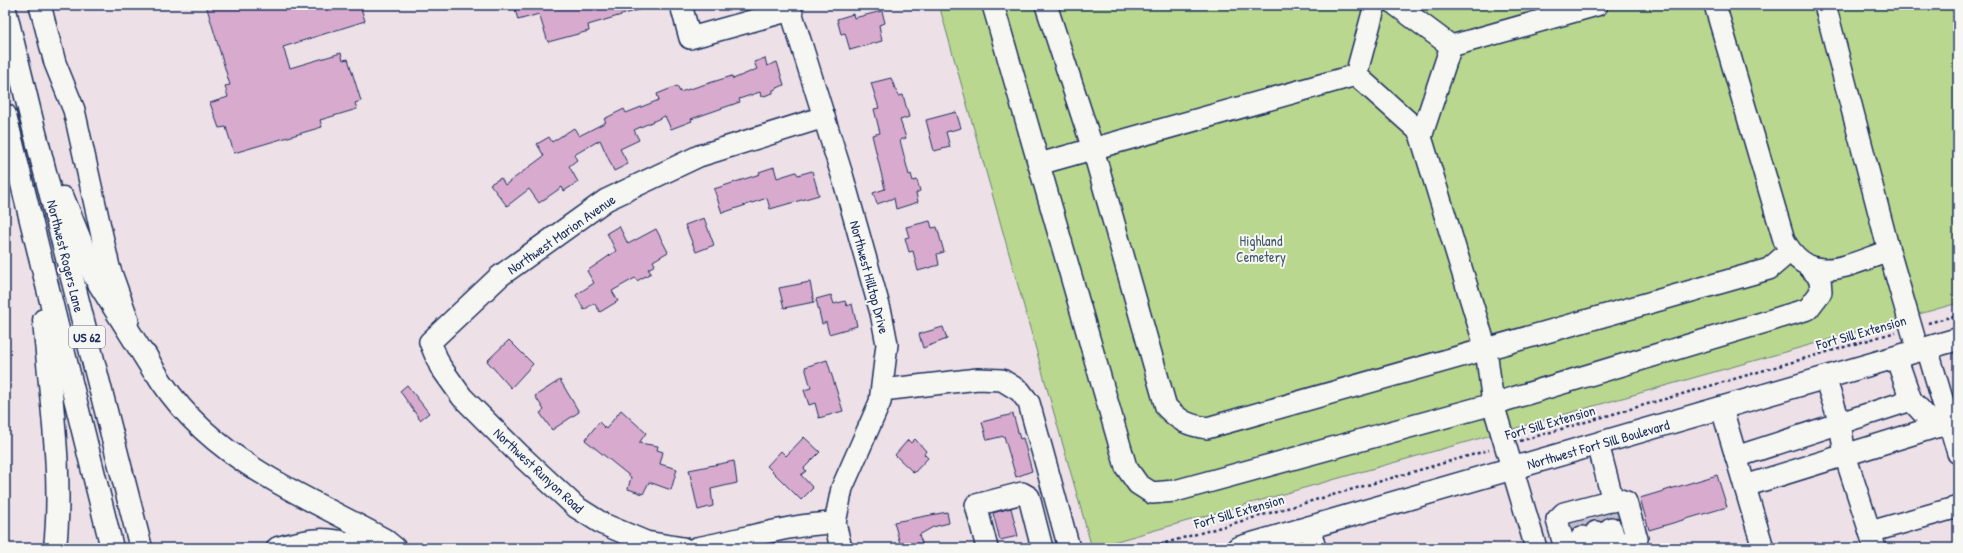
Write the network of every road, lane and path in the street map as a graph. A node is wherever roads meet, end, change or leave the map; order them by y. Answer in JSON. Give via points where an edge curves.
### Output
{"nodes":[{"id":1,"x":40,"y":5,"type":"edge"},
{"id":2,"x":682,"y":5,"type":"edge"},
{"id":3,"x":993,"y":5,"type":"edge"},
{"id":4,"x":1046,"y":5,"type":"edge"},
{"id":5,"x":1375,"y":5,"type":"edge"},
{"id":6,"x":1396,"y":5,"type":"edge"},
{"id":7,"x":1597,"y":5,"type":"edge"},
{"id":8,"x":1715,"y":5,"type":"edge"},
{"id":9,"x":1825,"y":5,"type":"edge"},
{"id":10,"x":790,"y":8,"type":"edge"},
{"id":11,"x":5,"y":10,"type":"edge"},
{"id":12,"x":1551,"y":11,"type":"edge"},
{"id":13,"x":1451,"y":46,"type":"junction"},
{"id":14,"x":1356,"y":75,"type":"junction"},
{"id":15,"x":5,"y":115,"type":"edge"},
{"id":16,"x":824,"y":117,"type":"junction"},
{"id":17,"x":33,"y":125,"type":"junction"},
{"id":18,"x":1422,"y":134,"type":"junction"},
{"id":19,"x":1093,"y":149,"type":"junction"},
{"id":20,"x":1040,"y":164,"type":"junction"},
{"id":21,"x":1790,"y":251,"type":"junction"},
{"id":22,"x":1888,"y":251,"type":"junction"},
{"id":23,"x":38,"y":254,"type":"junction"},
{"id":24,"x":1810,"y":268,"type":"junction"},
{"id":25,"x":1958,"y":315,"type":"edge"},
{"id":26,"x":1912,"y":328,"type":"junction"},
{"id":27,"x":1958,"y":339,"type":"edge"},
{"id":28,"x":430,"y":342,"type":"joint"},
{"id":29,"x":1486,"y":349,"type":"junction"},
{"id":30,"x":1923,"y":350,"type":"junction"},
{"id":31,"x":1896,"y":357,"type":"junction"},
{"id":32,"x":154,"y":370,"type":"junction"},
{"id":33,"x":1825,"y":378,"type":"junction"},
{"id":34,"x":882,"y":390,"type":"junction"},
{"id":35,"x":1911,"y":400,"type":"junction"},
{"id":36,"x":1493,"y":404,"type":"junction"},
{"id":37,"x":1722,"y":409,"type":"junction"},
{"id":38,"x":1840,"y":423,"type":"junction"},
{"id":39,"x":1948,"y":423,"type":"edge"},
{"id":40,"x":1598,"y":444,"type":"junction"},
{"id":41,"x":1505,"y":446,"type":"junction"},
{"id":42,"x":1958,"y":452,"type":"edge"},
{"id":43,"x":1845,"y":455,"type":"junction"},
{"id":44,"x":1736,"y":457,"type":"junction"},
{"id":45,"x":1513,"y":468,"type":"junction"},
{"id":46,"x":1745,"y":486,"type":"junction"},
{"id":47,"x":1053,"y":490,"type":"junction"},
{"id":48,"x":1029,"y":497,"type":"junction"},
{"id":49,"x":1958,"y":507,"type":"edge"},
{"id":50,"x":835,"y":523,"type":"junction"},
{"id":51,"x":1309,"y":527,"type":"junction"},
{"id":52,"x":1595,"y":527,"type":"edge"},
{"id":53,"x":1067,"y":538,"type":"edge"},
{"id":54,"x":1873,"y":540,"type":"edge"},
{"id":55,"x":1040,"y":542,"type":"edge"},
{"id":56,"x":1638,"y":544,"type":"edge"},
{"id":57,"x":56,"y":548,"type":"edge"},
{"id":58,"x":112,"y":548,"type":"edge"},
{"id":59,"x":141,"y":548,"type":"edge"},
{"id":60,"x":278,"y":548,"type":"edge"},
{"id":61,"x":362,"y":548,"type":"edge"},
{"id":62,"x":395,"y":548,"type":"edge"},
{"id":63,"x":683,"y":548,"type":"edge"},
{"id":64,"x":696,"y":548,"type":"edge"},
{"id":65,"x":841,"y":548,"type":"edge"},
{"id":66,"x":987,"y":548,"type":"edge"},
{"id":67,"x":1148,"y":548,"type":"edge"},
{"id":68,"x":1238,"y":548,"type":"edge"},
{"id":69,"x":1315,"y":548,"type":"edge"},
{"id":70,"x":1536,"y":548,"type":"edge"},
{"id":71,"x":1763,"y":548,"type":"edge"}],
"edges":[{"from":1,"to":32,"type":"street","via":[[55,63],[74,110],[110,267],[128,320]]},
{"from":2,"to":10,"type":"street","via":[[690,38]]},
{"from":3,"to":20,"type":"street"},
{"from":4,"to":19,"type":"street"},
{"from":5,"to":14,"type":"street"},
{"from":6,"to":13,"type":"street"},
{"from":7,"to":12,"type":"street"},
{"from":8,"to":21,"type":"street","via":[[1784,240]]},
{"from":9,"to":22,"type":"street"},
{"from":10,"to":16,"type":"street","name":"Northwest Hilltop Drive"},
{"from":11,"to":17,"type":"main road","name":"Northwest Rogers Lane","number":"US 62"},
{"from":12,"to":13,"type":"street"},
{"from":13,"to":18,"type":"street"},
{"from":14,"to":18,"type":"street"},
{"from":14,"to":19,"type":"street"},
{"from":15,"to":23,"type":"main road","name":"Northwest Rogers Lane","number":"US 62"},
{"from":16,"to":28,"type":"street","name":"Northwest Marion Avenue","via":[[699,156],[606,200],[500,276]]},
{"from":16,"to":34,"type":"street","name":"Northwest Hilltop Drive","via":[[881,313],[887,344]]},
{"from":17,"to":32,"type":"main road","via":[[95,277]]},
{"from":17,"to":59,"type":"main road","name":"Northwest Rogers Lane","number":"US 62"},
{"from":18,"to":29,"type":"street"},
{"from":19,"to":20,"type":"street"},
{"from":19,"to":29,"type":"street","via":[[1166,407],[1178,420],[1207,428]]},
{"from":20,"to":36,"type":"street","via":[[1126,467],[1138,484],[1152,493],[1175,491]]},
{"from":21,"to":24,"type":"street"},
{"from":21,"to":29,"type":"street","via":[[1769,269]]},
{"from":22,"to":24,"type":"street","via":[[1835,269]]},
{"from":22,"to":26,"type":"street"},
{"from":23,"to":57,"type":"main road","via":[[57,459],[59,514]]},
{"from":23,"to":58,"type":"main road","name":"Northwest Rogers Lane","number":"US 62"},
{"from":24,"to":36,"type":"street","via":[[1820,278],[1821,292],[1808,309]]},
{"from":25,"to":26,"type":"path","name":"Fort Sill Extension"},
{"from":26,"to":30,"type":"street"},
{"from":26,"to":41,"type":"path","name":"Fort Sill Extension"},
{"from":27,"to":30,"type":"main road","name":"Northwest Fort Sill Boulevard"},
{"from":28,"to":63,"type":"street","name":"Northwest Runyon Road","via":[[440,366],[462,397],[576,508],[603,524],[646,542]]},
{"from":29,"to":36,"type":"street"},
{"from":30,"to":31,"type":"main road","name":"Northwest Fort Sill Boulevard"},
{"from":30,"to":39,"type":"street"},
{"from":31,"to":33,"type":"main road","name":"Northwest Fort Sill Boulevard"},
{"from":31,"to":35,"type":"street"},
{"from":32,"to":62,"type":"street","via":[[182,410],[209,437],[236,457],[266,476],[384,539]]},
{"from":33,"to":37,"type":"main road","name":"Northwest Fort Sill Boulevard"},
{"from":33,"to":38,"type":"street"},
{"from":34,"to":47,"type":"street","via":[[978,379],[1002,380],[1020,391],[1029,403]]},
{"from":34,"to":50,"type":"street","name":"Northwest Hilltop Drive","via":[[880,402],[842,488]]},
{"from":35,"to":38,"type":"street"},
{"from":35,"to":39,"type":"street"},
{"from":36,"to":41,"type":"street"},
{"from":37,"to":40,"type":"main road","name":"Northwest Fort Sill Boulevard"},
{"from":37,"to":44,"type":"street"},
{"from":38,"to":43,"type":"street"},
{"from":38,"to":44,"type":"street"},
{"from":39,"to":42,"type":"street"},
{"from":39,"to":43,"type":"street"},
{"from":40,"to":45,"type":"main road","name":"Northwest Fort Sill Boulevard"},
{"from":40,"to":52,"type":"street"},
{"from":41,"to":45,"type":"street"},
{"from":41,"to":67,"type":"path","name":"Fort Sill Extension"},
{"from":43,"to":46,"type":"street"},
{"from":43,"to":54,"type":"street"},
{"from":44,"to":46,"type":"street"},
{"from":45,"to":51,"type":"main road","name":"Northwest Fort Sill Boulevard"},
{"from":45,"to":70,"type":"street"},
{"from":46,"to":71,"type":"street"},
{"from":47,"to":48,"type":"street"},
{"from":47,"to":53,"type":"street"},
{"from":48,"to":55,"type":"street"},
{"from":48,"to":66,"type":"street","via":[[1022,493],[976,505]]},
{"from":49,"to":54,"type":"street"},
{"from":50,"to":64,"type":"street","via":[[812,524],[735,542]]},
{"from":50,"to":65,"type":"street","name":"Northwest Hilltop Drive"},
{"from":51,"to":68,"type":"main road","name":"Northwest Fort Sill Boulevard"},
{"from":51,"to":69,"type":"street"},
{"from":52,"to":56,"type":"street"},
{"from":52,"to":56,"type":"street","via":[[1617,499],[1626,502]]},
{"from":53,"to":55,"type":"street"},
{"from":60,"to":61,"type":"main road","via":[[310,540],[329,540]]}]}
